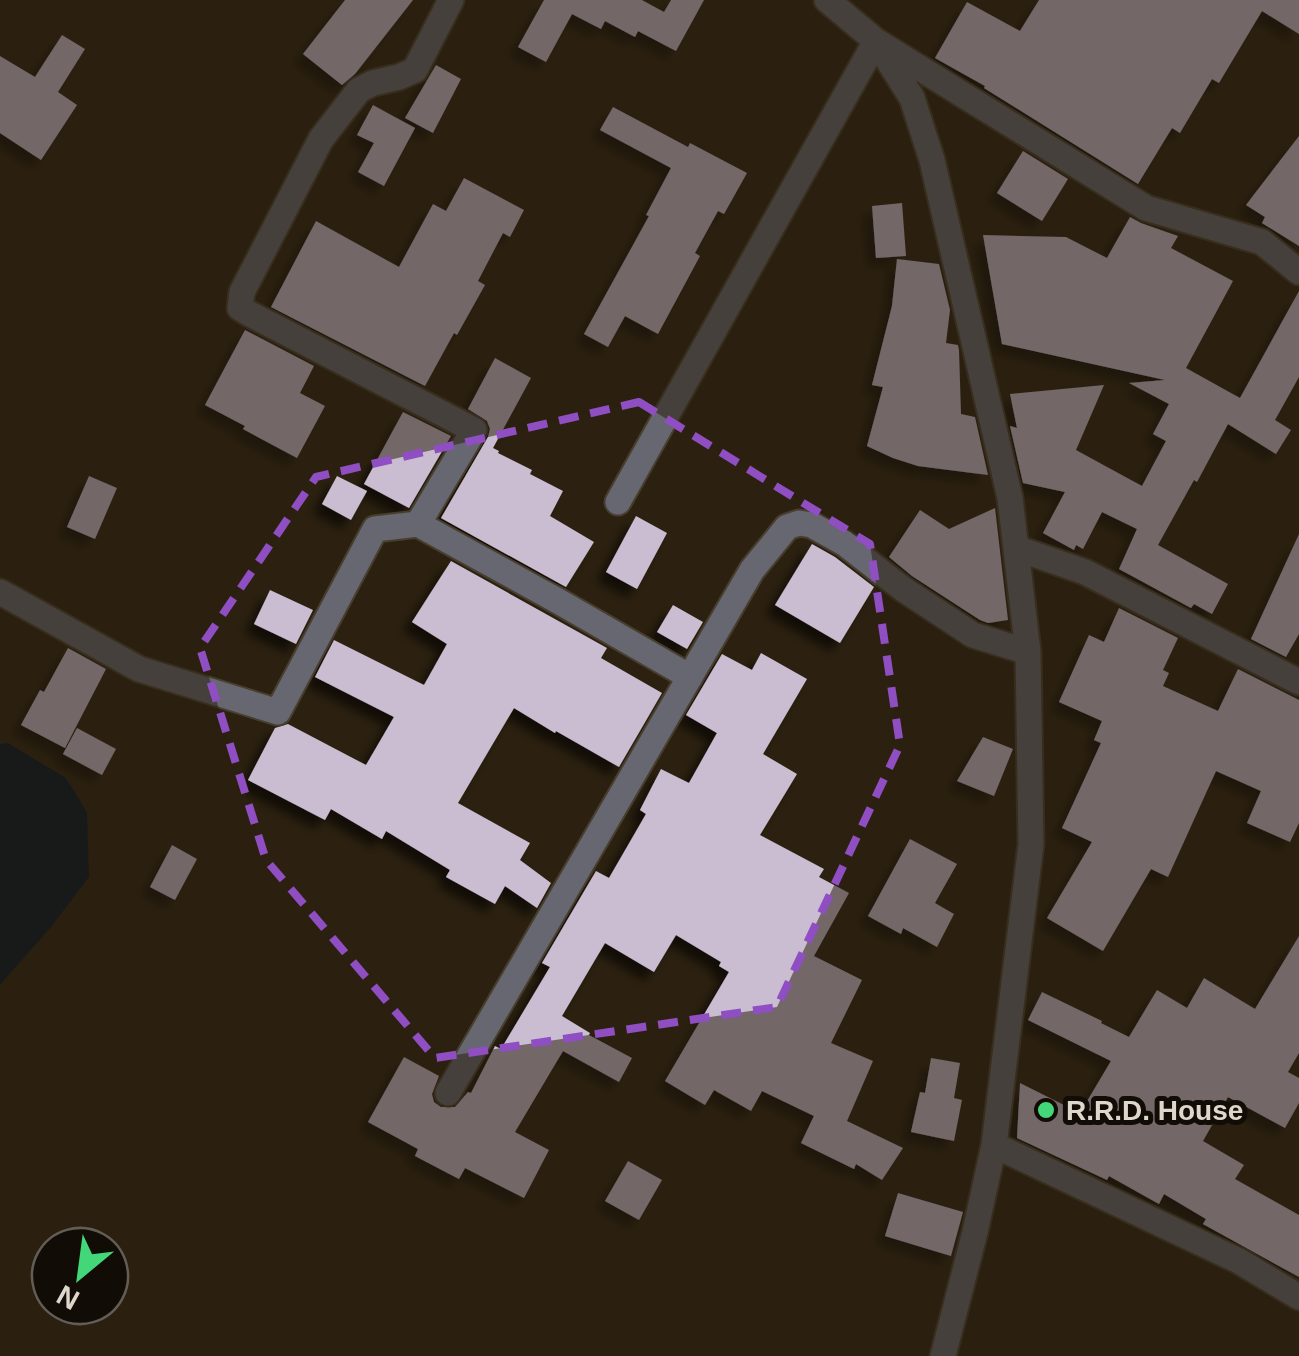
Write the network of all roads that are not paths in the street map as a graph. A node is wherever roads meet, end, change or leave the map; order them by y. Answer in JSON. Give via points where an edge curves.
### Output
{"nodes":[{"id":1,"x":451,"y":0,"type":"edge"},
{"id":2,"x":826,"y":0,"type":"edge"},
{"id":3,"x":876,"y":41,"type":"junction"},
{"id":4,"x":1299,"y":272,"type":"edge"},
{"id":5,"x":618,"y":502,"type":"dead end"},
{"id":6,"x":418,"y":524,"type":"junction"},
{"id":7,"x":1016,"y":548,"type":"junction"},
{"id":8,"x":0,"y":592,"type":"edge"},
{"id":9,"x":1028,"y":652,"type":"junction"},
{"id":10,"x":690,"y":676,"type":"junction"},
{"id":11,"x":1299,"y":682,"type":"edge"},
{"id":12,"x":448,"y":1092,"type":"dead end"},
{"id":13,"x":994,"y":1145,"type":"junction"},
{"id":14,"x":1299,"y":1297,"type":"edge"},
{"id":15,"x":943,"y":1356,"type":"edge"}],
"edges":[{"from":1,"to":6,"type":"street","via":[[415,70],[359,90],[322,140],[240,301],[240,308],[474,430]]},
{"from":2,"to":3,"type":"street"},
{"from":3,"to":4,"type":"street","via":[[1146,208],[1262,242]]},
{"from":3,"to":5,"type":"street"},
{"from":3,"to":7,"type":"street","via":[[912,98],[932,160]]},
{"from":6,"to":8,"type":"street","via":[[375,529],[278,712],[140,669]]},
{"from":6,"to":10,"type":"street"},
{"from":7,"to":9,"type":"street"},
{"from":7,"to":11,"type":"street","via":[[1085,572]]},
{"from":9,"to":10,"type":"street","via":[[973,636],[844,543],[799,523],[788,526],[752,570]]},
{"from":9,"to":13,"type":"street","via":[[1031,844]]},
{"from":10,"to":12,"type":"street"},
{"from":13,"to":14,"type":"street","via":[[1238,1261]]},
{"from":13,"to":15,"type":"street"}]}
